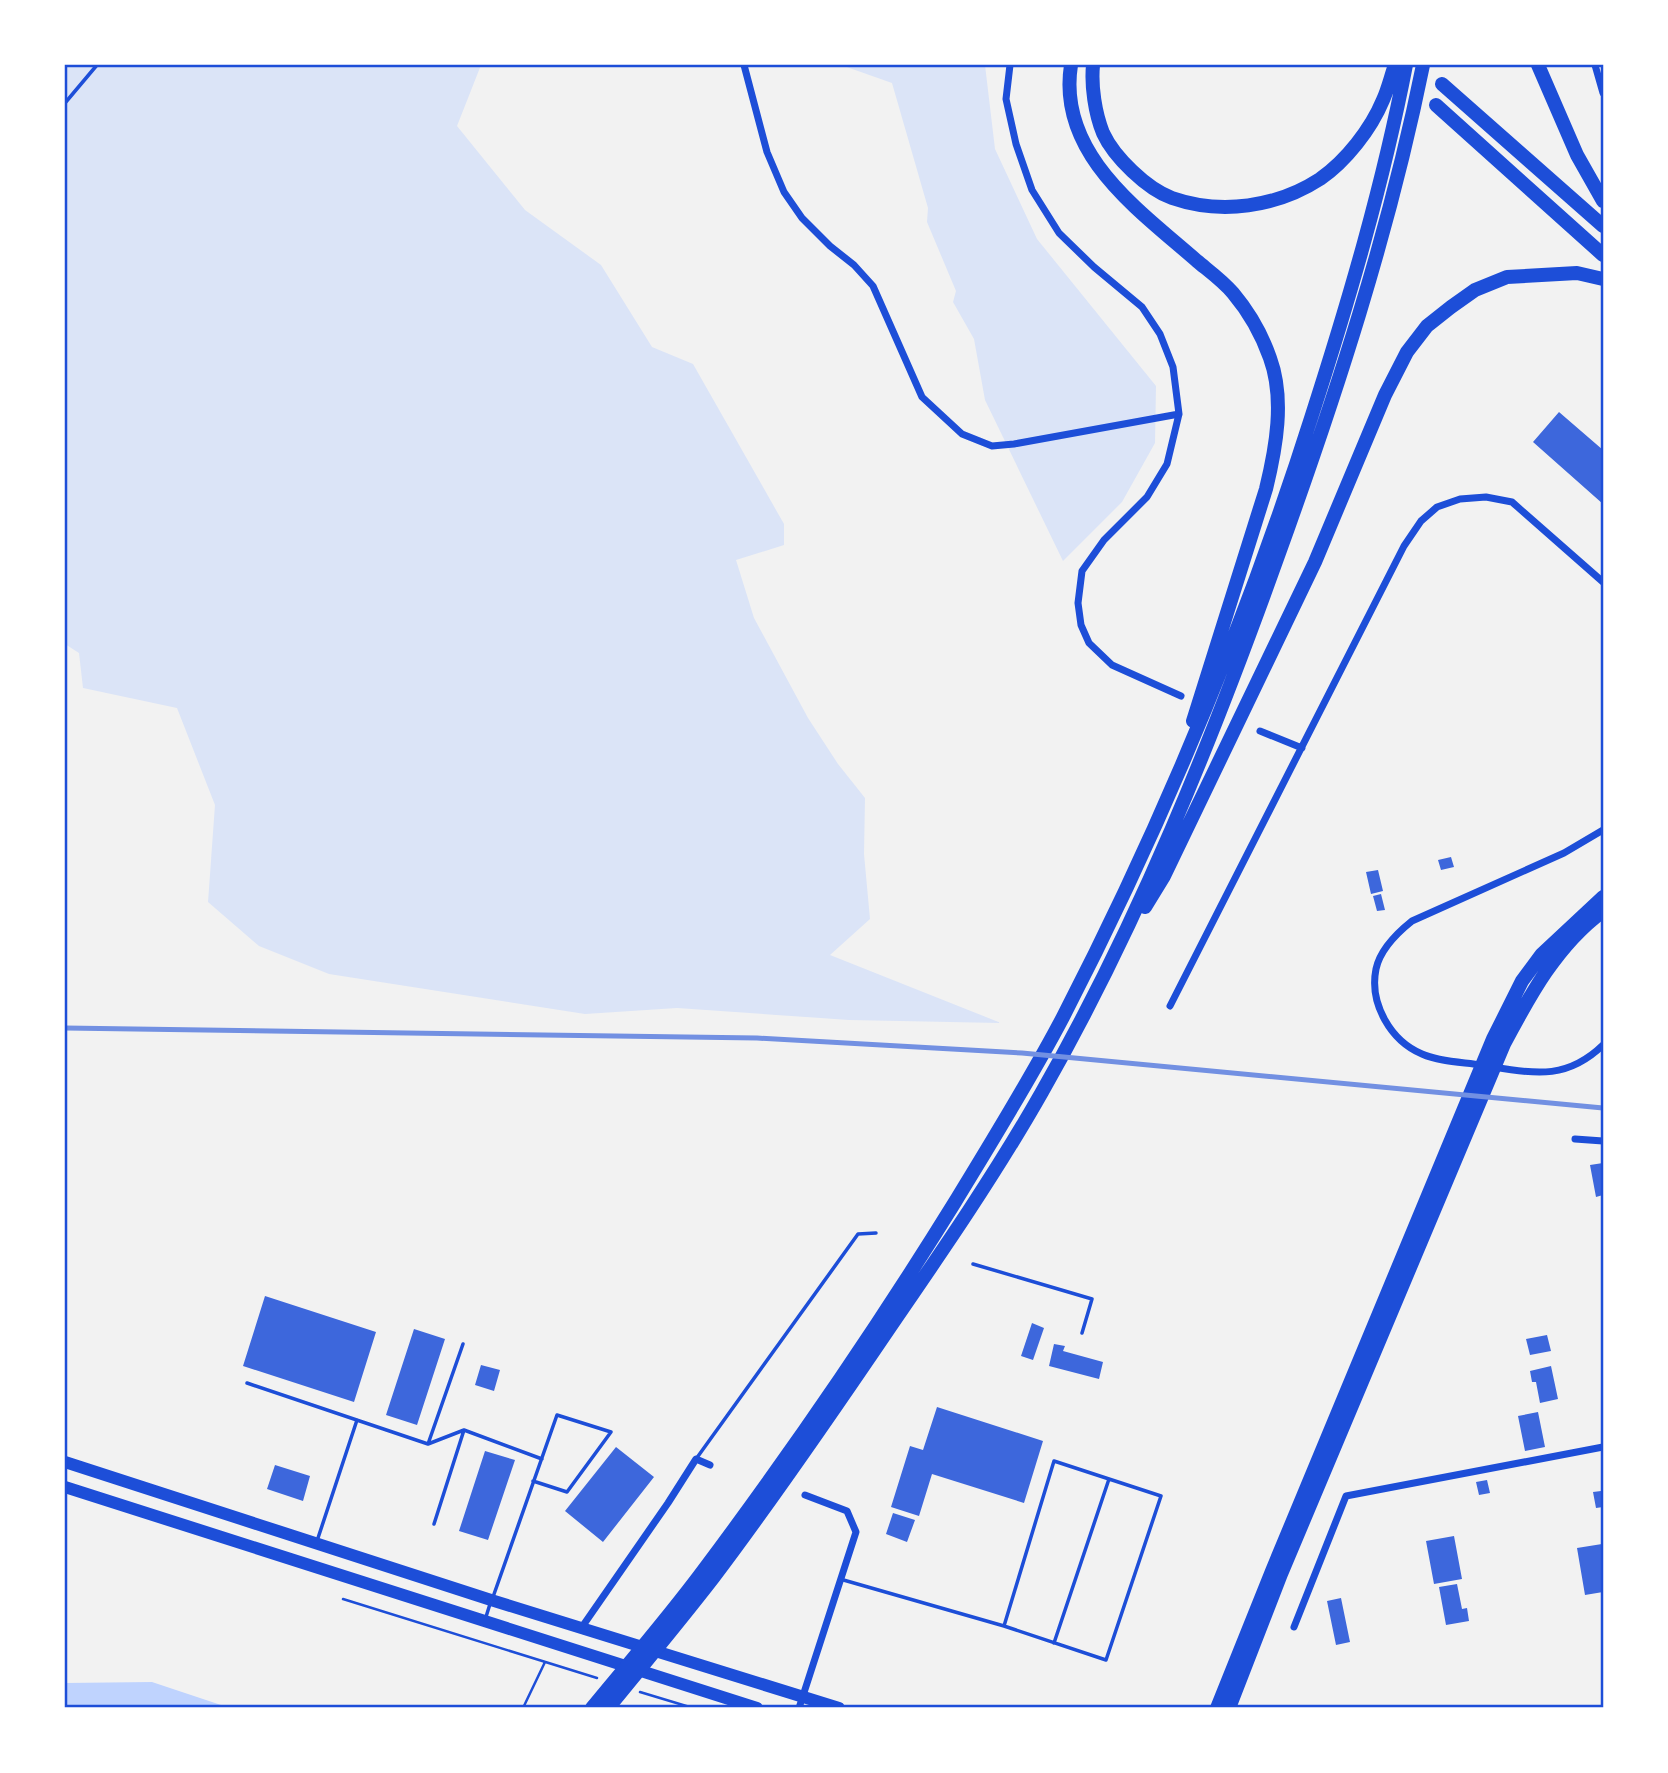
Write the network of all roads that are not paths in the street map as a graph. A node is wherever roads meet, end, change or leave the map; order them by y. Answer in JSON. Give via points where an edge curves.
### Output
{"nodes":[{"id":1,"x":97,"y":65,"type":"edge"},
{"id":2,"x":744,"y":65,"type":"edge"},
{"id":3,"x":1010,"y":65,"type":"edge"},
{"id":4,"x":1070,"y":65,"type":"edge"},
{"id":5,"x":1093,"y":65,"type":"edge"},
{"id":6,"x":1395,"y":65,"type":"edge"},
{"id":7,"x":1406,"y":65,"type":"edge"},
{"id":8,"x":1538,"y":65,"type":"edge"},
{"id":9,"x":1595,"y":65,"type":"edge"},
{"id":10,"x":1421,"y":71,"type":"edge"},
{"id":11,"x":1443,"y":84,"type":"dead end"},
{"id":12,"x":1603,"y":93,"type":"edge"},
{"id":13,"x":65,"y":103,"type":"edge"},
{"id":14,"x":1436,"y":105,"type":"dead end"},
{"id":15,"x":1603,"y":201,"type":"edge"},
{"id":16,"x":1603,"y":226,"type":"edge"},
{"id":17,"x":1603,"y":255,"type":"edge"},
{"id":18,"x":1603,"y":279,"type":"edge"},
{"id":19,"x":1179,"y":414,"type":"junction"},
{"id":20,"x":1603,"y":582,"type":"edge"},
{"id":21,"x":1181,"y":696,"type":"dead end"},
{"id":22,"x":1260,"y":731,"type":"dead end"},
{"id":23,"x":1302,"y":748,"type":"junction"},
{"id":24,"x":1165,"y":808,"type":"junction"},
{"id":25,"x":1603,"y":830,"type":"edge"},
{"id":26,"x":1603,"y":897,"type":"edge"},
{"id":27,"x":1603,"y":911,"type":"edge"},
{"id":28,"x":1115,"y":954,"type":"junction"},
{"id":29,"x":1170,"y":1006,"type":"dead end"},
{"id":30,"x":1499,"y":1042,"type":"junction"},
{"id":31,"x":1603,"y":1045,"type":"edge"},
{"id":32,"x":1471,"y":1108,"type":"junction"},
{"id":33,"x":1575,"y":1139,"type":"dead end"},
{"id":34,"x":1603,"y":1141,"type":"edge"},
{"id":35,"x":876,"y":1233,"type":"dead end"},
{"id":36,"x":973,"y":1264,"type":"dead end"},
{"id":37,"x":1082,"y":1333,"type":"dead end"},
{"id":38,"x":463,"y":1344,"type":"dead end"},
{"id":39,"x":247,"y":1383,"type":"dead end"},
{"id":40,"x":357,"y":1420,"type":"junction"},
{"id":41,"x":464,"y":1430,"type":"junction"},
{"id":42,"x":428,"y":1444,"type":"junction"},
{"id":43,"x":1603,"y":1447,"type":"edge"},
{"id":44,"x":542,"y":1459,"type":"junction"},
{"id":45,"x":696,"y":1459,"type":"junction"},
{"id":46,"x":65,"y":1462,"type":"edge"},
{"id":47,"x":710,"y":1465,"type":"dead end"},
{"id":48,"x":1109,"y":1479,"type":"junction"},
{"id":49,"x":533,"y":1481,"type":"junction"},
{"id":50,"x":65,"y":1487,"type":"edge"},
{"id":51,"x":806,"y":1494,"type":"dead end"},
{"id":52,"x":434,"y":1524,"type":"dead end"},
{"id":53,"x":317,"y":1543,"type":"junction"},
{"id":54,"x":706,"y":1577,"type":"junction"},
{"id":55,"x":840,"y":1579,"type":"junction"},
{"id":56,"x":491,"y":1600,"type":"junction"},
{"id":57,"x":484,"y":1622,"type":"junction"},
{"id":58,"x":1004,"y":1626,"type":"junction"},
{"id":59,"x":582,"y":1627,"type":"junction"},
{"id":60,"x":1294,"y":1627,"type":"dead end"},
{"id":61,"x":1055,"y":1643,"type":"junction"},
{"id":62,"x":800,"y":1703,"type":"edge"},
{"id":63,"x":592,"y":1708,"type":"edge"},
{"id":64,"x":608,"y":1708,"type":"edge"},
{"id":65,"x":757,"y":1708,"type":"edge"},
{"id":66,"x":839,"y":1708,"type":"edge"},
{"id":67,"x":1217,"y":1708,"type":"edge"},
{"id":68,"x":1228,"y":1708,"type":"edge"}],
"edges":[{"from":1,"to":13,"type":"lane"},
{"from":2,"to":19,"type":"street","via":[[767,152],[784,192],[802,218],[873,286],[922,397],[962,434],[992,446],[1014,444]]},
{"from":3,"to":19,"type":"street","via":[[1006,99],[1031,190],[1059,233],[1142,307],[1154,325],[1173,368]]},
{"from":4,"to":24,"type":"highway","via":[[1071,105],[1082,140],[1099,170],[1127,202],[1232,291],[1256,325],[1271,359],[1277,390],[1275,451],[1266,489]]},
{"from":5,"to":6,"type":"highway","via":[[1094,100],[1103,133],[1121,159],[1170,197],[1228,207],[1261,205],[1320,179],[1364,132],[1383,101]]},
{"from":7,"to":24,"type":"highway","via":[[1369,225],[1298,457],[1218,682]]},
{"from":8,"to":15,"type":"highway","via":[[1577,155]]},
{"from":9,"to":12,"type":"street"},
{"from":10,"to":28,"type":"highway","via":[[1384,231],[1312,463],[1224,701]]},
{"from":11,"to":16,"type":"highway"},
{"from":14,"to":17,"type":"highway"},
{"from":18,"to":28,"type":"highway","via":[[1577,273],[1507,277],[1475,290],[1451,307],[1427,326],[1407,352],[1315,562],[1170,864]]},
{"from":19,"to":21,"type":"street","via":[[1167,464],[1147,497],[1104,540],[1082,571],[1078,603],[1089,643],[1112,665]]},
{"from":20,"to":23,"type":"street","via":[[1512,502],[1486,497],[1437,507],[1404,546]]},
{"from":22,"to":23,"type":"street"},
{"from":23,"to":29,"type":"street"},
{"from":24,"to":54,"type":"highway","via":[[1022,1091],[912,1271]]},
{"from":25,"to":31,"type":"street","via":[[1564,853],[1412,921],[1382,956],[1376,995],[1394,1035],[1425,1056],[1546,1074],[1590,1058]]},
{"from":26,"to":30,"type":"highway","via":[[1542,954],[1522,981]]},
{"from":27,"to":30,"type":"highway","via":[[1552,963]]},
{"from":28,"to":54,"type":"highway","via":[[1041,1095],[987,1182],[796,1464]]},
{"from":30,"to":32,"type":"highway"},
{"from":32,"to":67,"type":"highway"},
{"from":32,"to":68,"type":"highway"},
{"from":33,"to":34,"type":"street"},
{"from":35,"to":45,"type":"lane","via":[[858,1234]]},
{"from":36,"to":37,"type":"lane","via":[[1092,1299]]},
{"from":38,"to":42,"type":"lane"},
{"from":39,"to":40,"type":"lane"},
{"from":40,"to":42,"type":"lane"},
{"from":40,"to":53,"type":"lane"},
{"from":41,"to":42,"type":"lane"},
{"from":41,"to":44,"type":"lane"},
{"from":41,"to":52,"type":"lane"},
{"from":43,"to":60,"type":"street","via":[[1346,1496]]},
{"from":44,"to":49,"type":"lane"},
{"from":44,"to":49,"type":"lane","via":[[557,1415],[611,1432],[568,1492]]},
{"from":45,"to":47,"type":"street"},
{"from":45,"to":59,"type":"street"},
{"from":46,"to":53,"type":"highway"},
{"from":48,"to":58,"type":"lane","via":[[1054,1461]]},
{"from":48,"to":61,"type":"lane"},
{"from":48,"to":61,"type":"lane","via":[[1161,1496],[1106,1660]]},
{"from":49,"to":56,"type":"lane"},
{"from":50,"to":57,"type":"highway"},
{"from":51,"to":55,"type":"street","via":[[847,1511],[856,1532]]},
{"from":53,"to":56,"type":"highway"},
{"from":54,"to":63,"type":"highway"},
{"from":54,"to":64,"type":"highway"},
{"from":55,"to":58,"type":"lane"},
{"from":55,"to":62,"type":"street"},
{"from":56,"to":57,"type":"lane"},
{"from":56,"to":59,"type":"highway"},
{"from":57,"to":65,"type":"highway"},
{"from":58,"to":61,"type":"lane"},
{"from":59,"to":62,"type":"highway"},
{"from":62,"to":66,"type":"highway"}]}
